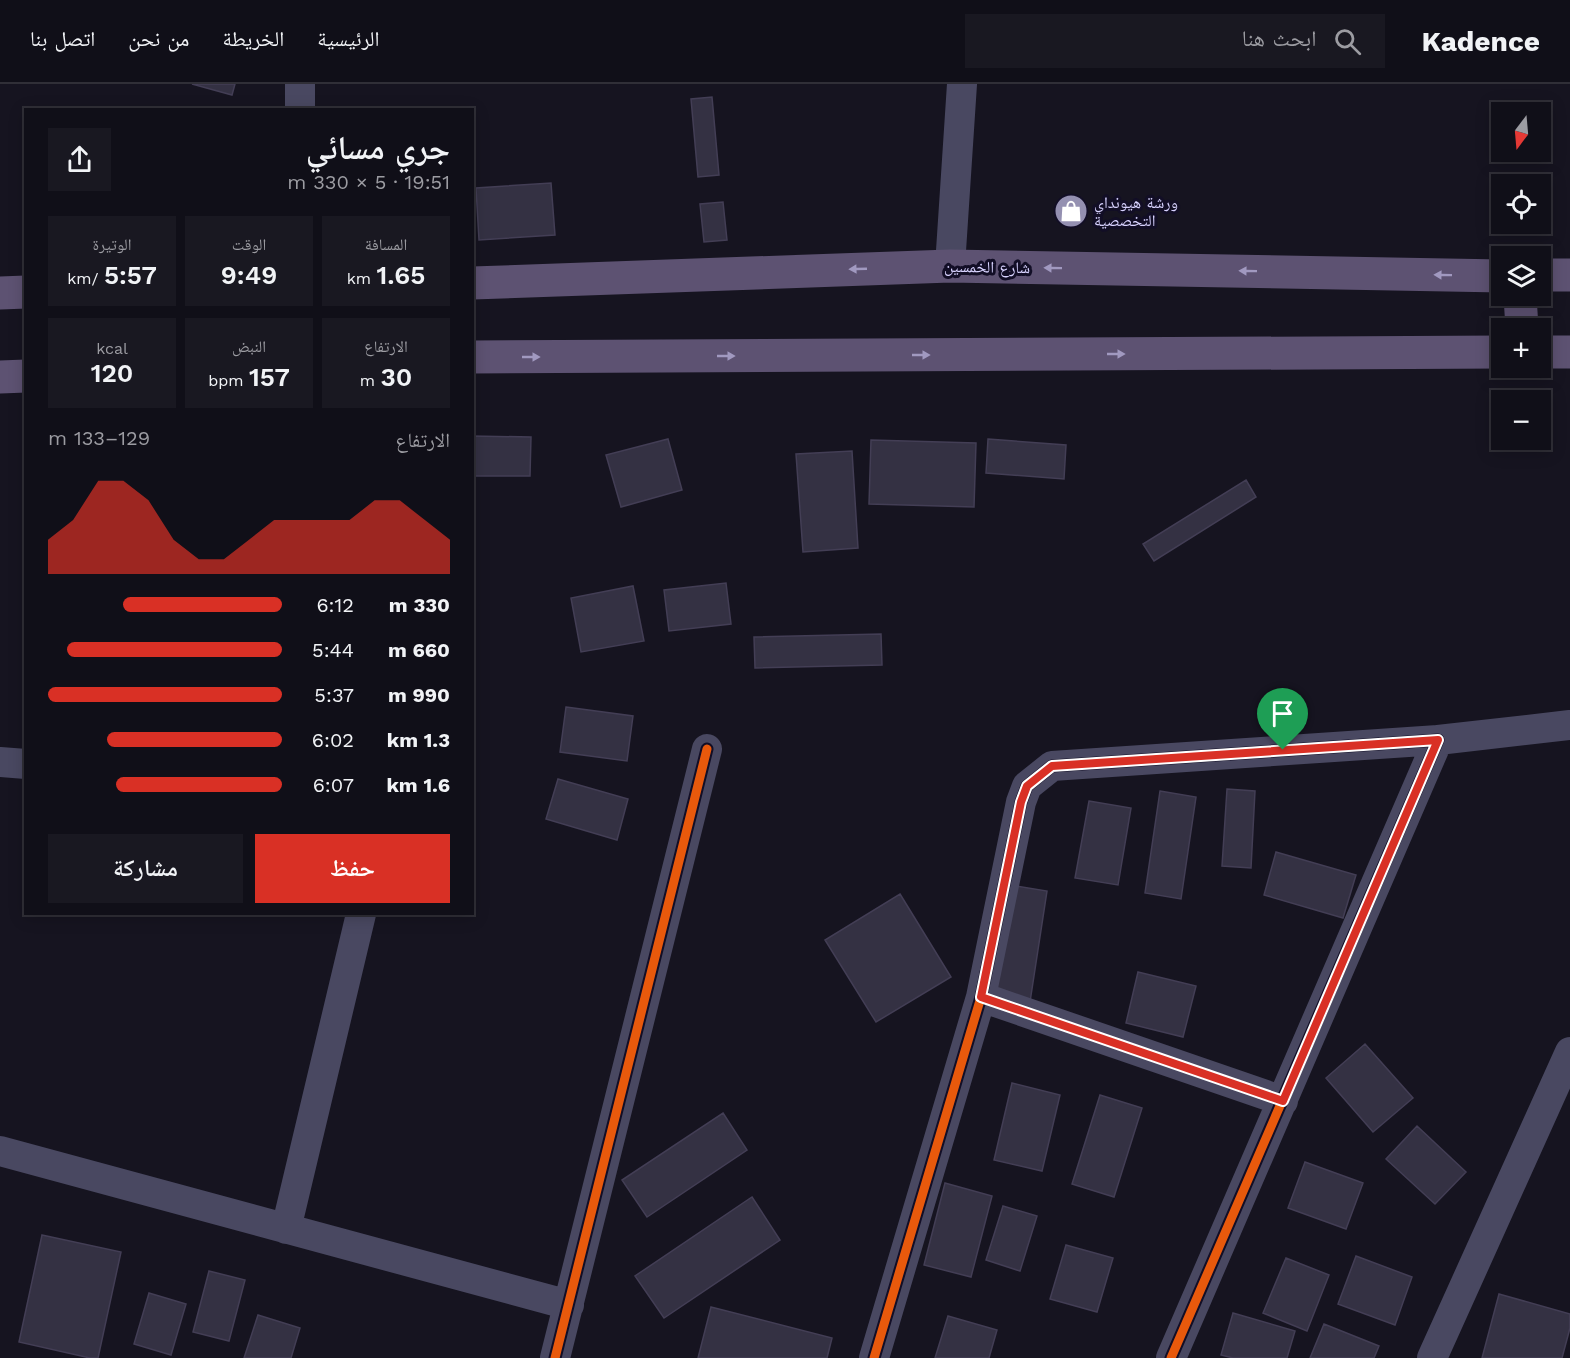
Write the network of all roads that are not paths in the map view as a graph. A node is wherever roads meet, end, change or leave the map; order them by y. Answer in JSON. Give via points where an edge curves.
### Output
{"nodes":[{"id":1,"x":300,"y":84,"type":"edge"},
{"id":2,"x":962,"y":84,"type":"edge"},
{"id":3,"x":300,"y":108,"type":"edge"},
{"id":4,"x":950,"y":266,"type":"junction"},
{"id":5,"x":1551,"y":275,"type":"edge"},
{"id":6,"x":1570,"y":275,"type":"edge"},
{"id":7,"x":1491,"y":276,"type":"edge"},
{"id":8,"x":474,"y":282,"type":"edge"},
{"id":9,"x":0,"y":292,"type":"edge"},
{"id":10,"x":24,"y":292,"type":"edge"},
{"id":11,"x":1491,"y":352,"type":"edge"},
{"id":12,"x":1551,"y":352,"type":"edge"},
{"id":13,"x":1570,"y":352,"type":"edge"},
{"id":14,"x":474,"y":357,"type":"edge"},
{"id":15,"x":24,"y":376,"type":"edge"},
{"id":16,"x":0,"y":377,"type":"edge"},
{"id":17,"x":1570,"y":725,"type":"edge"},
{"id":18,"x":1438,"y":740,"type":"junction"},
{"id":19,"x":707,"y":749,"type":"dead end"},
{"id":20,"x":0,"y":762,"type":"edge"},
{"id":21,"x":24,"y":764,"type":"edge"},
{"id":22,"x":361,"y":915,"type":"edge"},
{"id":23,"x":981,"y":997,"type":"junction"},
{"id":24,"x":1570,"y":1052,"type":"edge"},
{"id":25,"x":1283,"y":1101,"type":"junction"},
{"id":26,"x":0,"y":1151,"type":"edge"},
{"id":27,"x":286,"y":1228,"type":"junction"},
{"id":28,"x":569,"y":1305,"type":"junction"},
{"id":29,"x":555,"y":1358,"type":"edge"},
{"id":30,"x":874,"y":1358,"type":"edge"},
{"id":31,"x":1171,"y":1358,"type":"edge"},
{"id":32,"x":1432,"y":1358,"type":"edge"}],
"edges":[{"from":1,"to":3,"type":"street"},
{"from":2,"to":4,"type":"street"},
{"from":7,"to":4,"type":"main road","name":"شارع الخمسين","one_way":true},
{"from":4,"to":8,"type":"main road","name":"شارع الخمسين","one_way":true},
{"from":5,"to":6,"type":"main road"},
{"from":9,"to":10,"type":"main road"},
{"from":14,"to":11,"type":"main road","one_way":true},
{"from":12,"to":13,"type":"main road"},
{"from":15,"to":16,"type":"main road"},
{"from":17,"to":18,"type":"street"},
{"from":18,"to":23,"type":"street","via":[[1052,766],[1027,786],[1021,802]]},
{"from":18,"to":25,"type":"street"},
{"from":19,"to":28,"type":"street"},
{"from":20,"to":21,"type":"street"},
{"from":22,"to":27,"type":"street"},
{"from":23,"to":25,"type":"street"},
{"from":23,"to":30,"type":"street"},
{"from":24,"to":32,"type":"street"},
{"from":25,"to":31,"type":"street"},
{"from":26,"to":27,"type":"street"},
{"from":27,"to":28,"type":"street"},
{"from":28,"to":29,"type":"street"}]}
